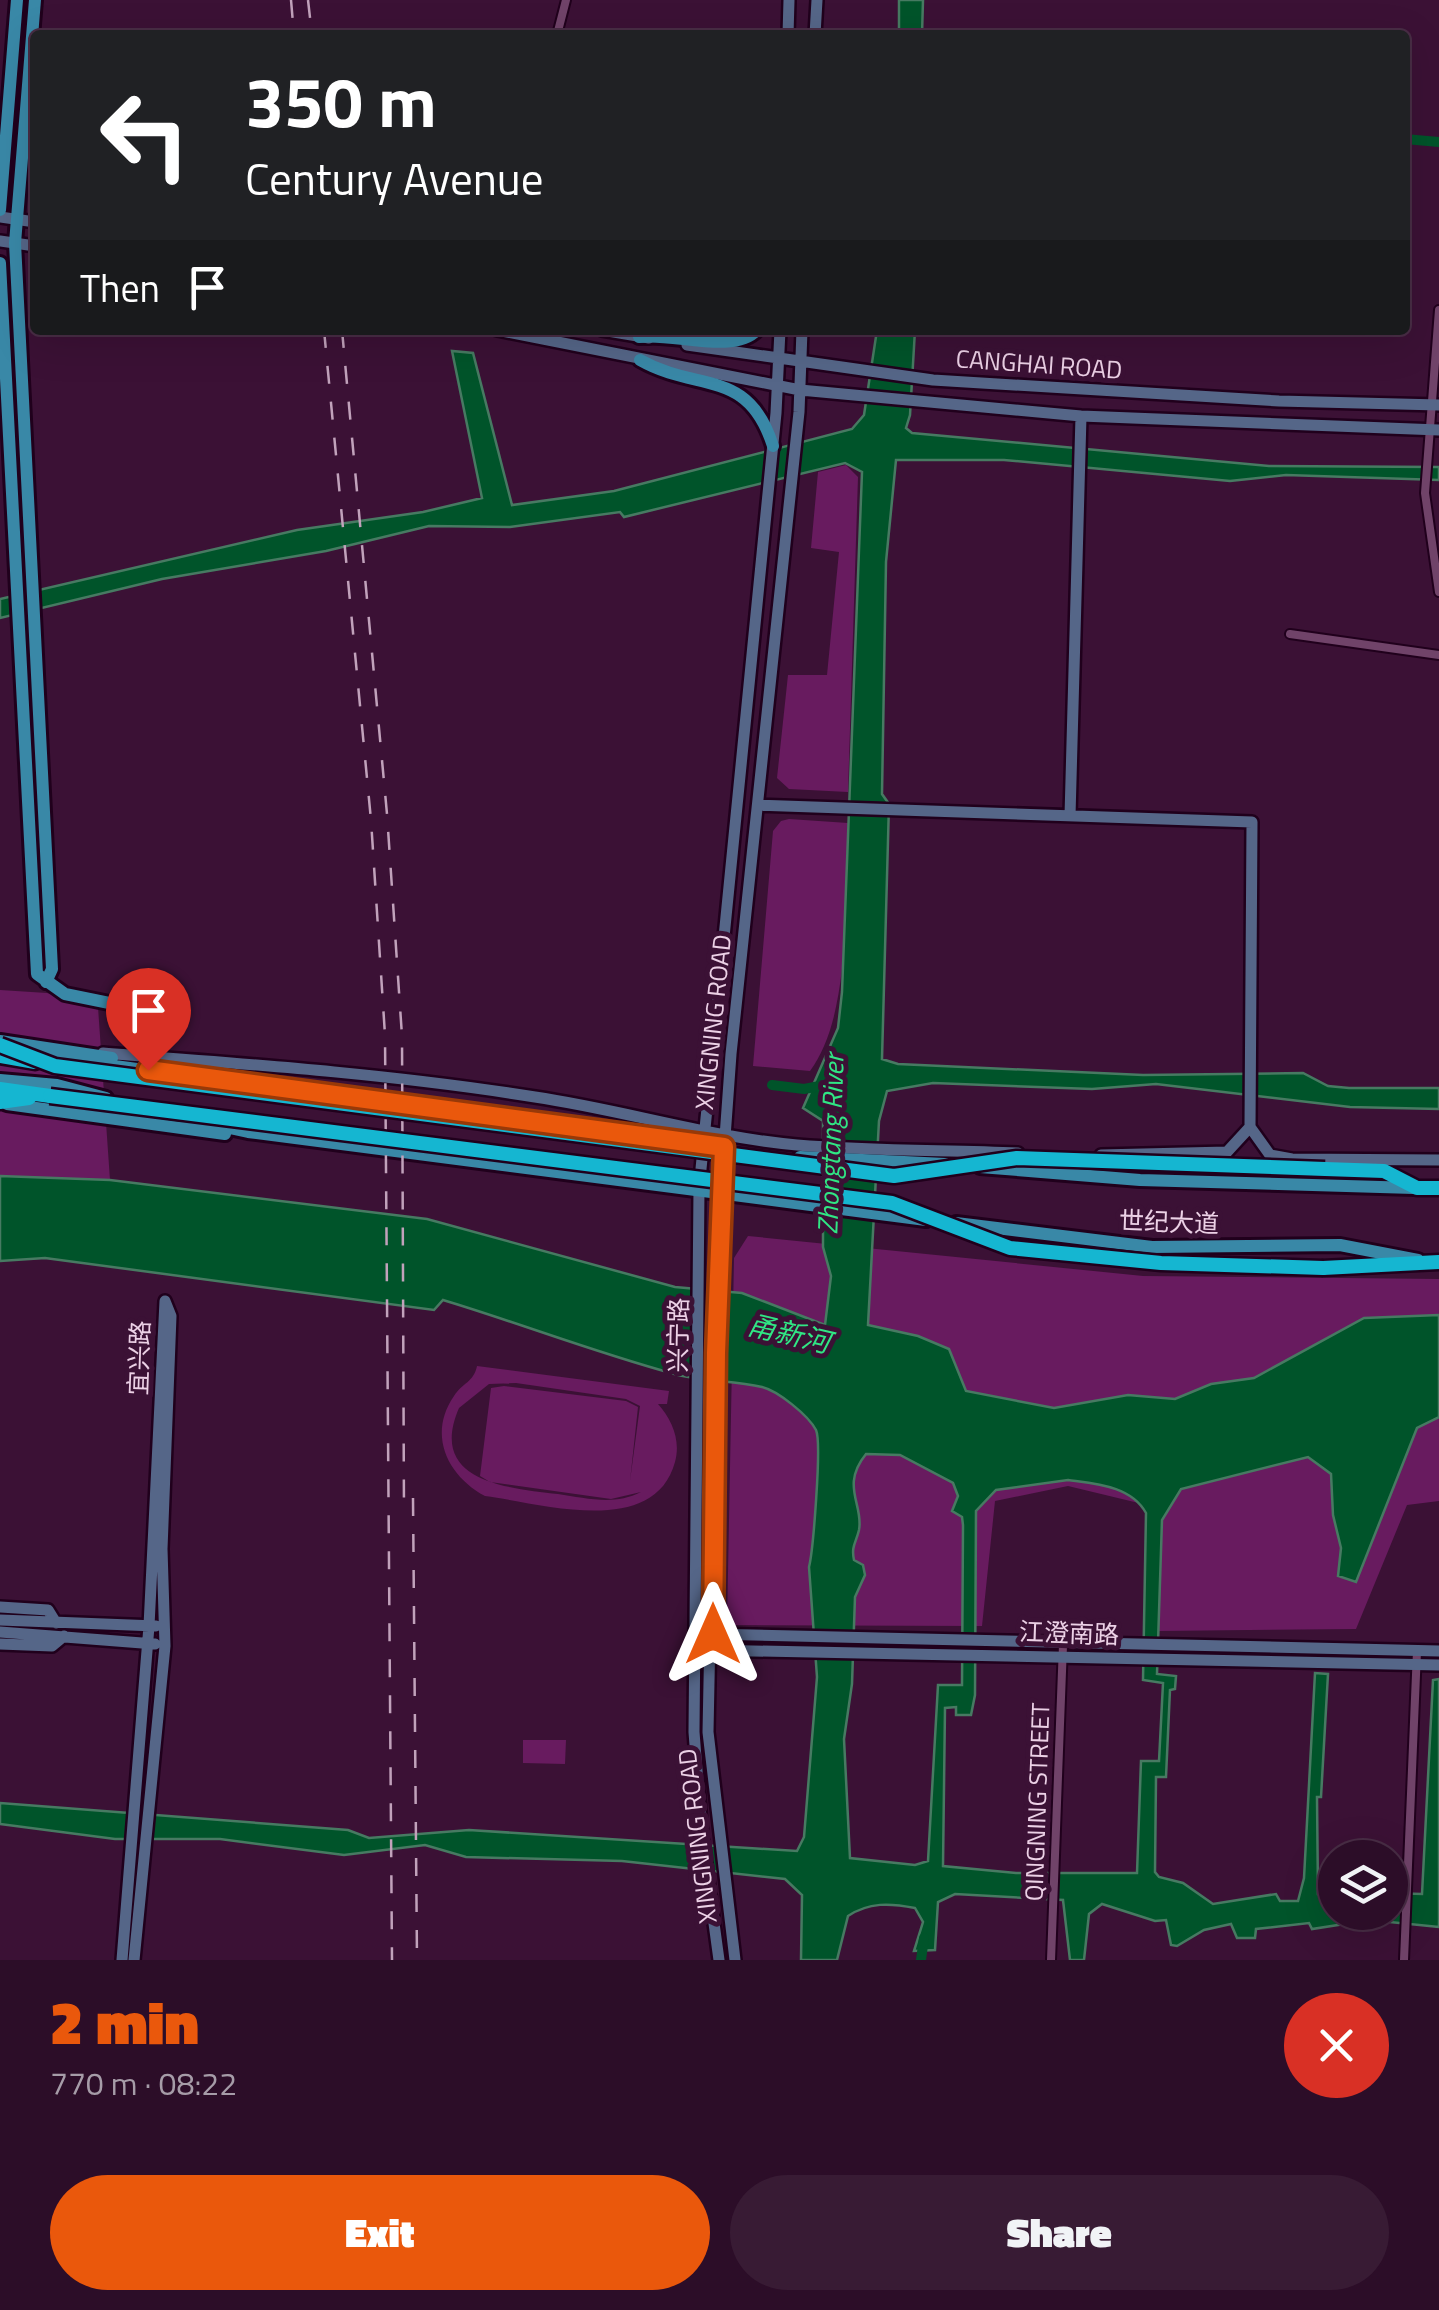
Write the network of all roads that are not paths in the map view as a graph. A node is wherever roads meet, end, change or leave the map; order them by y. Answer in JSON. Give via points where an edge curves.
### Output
{"nodes":[{"id":1,"x":17,"y":0,"type":"edge"},
{"id":2,"x":35,"y":0,"type":"edge"},
{"id":3,"x":566,"y":0,"type":"edge"},
{"id":4,"x":789,"y":0,"type":"edge"},
{"id":5,"x":817,"y":0,"type":"edge"},
{"id":6,"x":33,"y":30,"type":"edge"},
{"id":7,"x":559,"y":30,"type":"edge"},
{"id":8,"x":788,"y":30,"type":"edge"},
{"id":9,"x":815,"y":30,"type":"edge"},
{"id":10,"x":30,"y":61,"type":"edge"},
{"id":11,"x":0,"y":214,"type":"edge"},
{"id":12,"x":17,"y":220,"type":"junction"},
{"id":13,"x":30,"y":221,"type":"edge"},
{"id":14,"x":0,"y":241,"type":"edge"},
{"id":15,"x":16,"y":242,"type":"junction"},
{"id":16,"x":30,"y":245,"type":"edge"},
{"id":17,"x":0,"y":262,"type":"edge"},
{"id":18,"x":1439,"y":310,"type":"edge"},
{"id":19,"x":522,"y":335,"type":"edge"},
{"id":20,"x":633,"y":335,"type":"edge"},
{"id":21,"x":647,"y":335,"type":"edge"},
{"id":22,"x":676,"y":335,"type":"edge"},
{"id":23,"x":749,"y":335,"type":"edge"},
{"id":24,"x":780,"y":335,"type":"edge"},
{"id":25,"x":802,"y":335,"type":"edge"},
{"id":26,"x":639,"y":336,"type":"junction"},
{"id":27,"x":640,"y":360,"type":"junction"},
{"id":28,"x":780,"y":362,"type":"junction"},
{"id":29,"x":801,"y":364,"type":"junction"},
{"id":30,"x":778,"y":387,"type":"junction"},
{"id":31,"x":800,"y":390,"type":"junction"},
{"id":32,"x":1436,"y":405,"type":"edge"},
{"id":33,"x":1082,"y":416,"type":"junction"},
{"id":34,"x":1434,"y":430,"type":"edge"},
{"id":35,"x":773,"y":446,"type":"junction"},
{"id":36,"x":1439,"y":592,"type":"edge"},
{"id":37,"x":1290,"y":634,"type":"dead end"},
{"id":38,"x":1439,"y":655,"type":"edge"},
{"id":39,"x":758,"y":806,"type":"junction"},
{"id":40,"x":1070,"y":816,"type":"junction"},
{"id":41,"x":46,"y":982,"type":"junction"},
{"id":42,"x":0,"y":1048,"type":"edge"},
{"id":43,"x":146,"y":1063,"type":"junction"},
{"id":44,"x":0,"y":1080,"type":"edge"},
{"id":45,"x":0,"y":1089,"type":"edge"},
{"id":46,"x":50,"y":1096,"type":"junction"},
{"id":47,"x":0,"y":1102,"type":"edge"},
{"id":48,"x":1250,"y":1127,"type":"junction"},
{"id":49,"x":248,"y":1132,"type":"junction"},
{"id":50,"x":703,"y":1138,"type":"junction"},
{"id":51,"x":724,"y":1142,"type":"junction"},
{"id":52,"x":1439,"y":1160,"type":"edge"},
{"id":53,"x":1417,"y":1188,"type":"junction"},
{"id":54,"x":1439,"y":1188,"type":"edge"},
{"id":55,"x":699,"y":1189,"type":"junction"},
{"id":56,"x":721,"y":1192,"type":"junction"},
{"id":57,"x":895,"y":1210,"type":"junction"},
{"id":58,"x":1433,"y":1262,"type":"edge"},
{"id":59,"x":701,"y":1280,"type":"joint"},
{"id":60,"x":0,"y":1607,"type":"edge"},
{"id":61,"x":0,"y":1620,"type":"edge"},
{"id":62,"x":56,"y":1623,"type":"junction"},
{"id":63,"x":149,"y":1626,"type":"junction"},
{"id":64,"x":166,"y":1626,"type":"junction"},
{"id":65,"x":0,"y":1632,"type":"edge"},
{"id":66,"x":697,"y":1634,"type":"junction"},
{"id":67,"x":713,"y":1634,"type":"junction"},
{"id":68,"x":64,"y":1636,"type":"junction"},
{"id":69,"x":861,"y":1643,"type":"junction"},
{"id":70,"x":0,"y":1644,"type":"edge"},
{"id":71,"x":148,"y":1644,"type":"junction"},
{"id":72,"x":165,"y":1646,"type":"junction"},
{"id":73,"x":697,"y":1650,"type":"junction"},
{"id":74,"x":712,"y":1650,"type":"junction"},
{"id":75,"x":1063,"y":1650,"type":"junction"},
{"id":76,"x":1439,"y":1651,"type":"edge"},
{"id":77,"x":1417,"y":1658,"type":"junction"},
{"id":78,"x":1439,"y":1665,"type":"edge"},
{"id":79,"x":138,"y":1852,"type":"junction"},
{"id":80,"x":122,"y":1960,"type":"edge"},
{"id":81,"x":134,"y":1960,"type":"edge"},
{"id":82,"x":719,"y":1960,"type":"edge"},
{"id":83,"x":735,"y":1960,"type":"edge"},
{"id":84,"x":1052,"y":1960,"type":"edge"},
{"id":85,"x":1404,"y":1960,"type":"edge"}],
"edges":[{"from":1,"to":11,"type":"main road"},
{"from":2,"to":6,"type":"main road"},
{"from":3,"to":7,"type":"street"},
{"from":4,"to":8,"type":"main road"},
{"from":5,"to":9,"type":"main road"},
{"from":10,"to":12,"type":"main road"},
{"from":11,"to":12,"type":"main road"},
{"from":12,"to":13,"type":"main road"},
{"from":12,"to":15,"type":"main road"},
{"from":14,"to":15,"type":"main road"},
{"from":15,"to":16,"type":"main road"},
{"from":15,"to":41,"type":"main road","via":[[52,969]]},
{"from":17,"to":41,"type":"main road","via":[[37,974]]},
{"from":18,"to":32,"type":"street"},
{"from":19,"to":27,"type":"main road","name":"CANGHAI ROAD"},
{"from":20,"to":26,"type":"main road","name":"CANGHAI ROAD"},
{"from":21,"to":26,"type":"main road","name":"CANGHAI ROAD"},
{"from":22,"to":23,"type":"main road","name":"CANGHAI ROAD","via":[[724,342]]},
{"from":24,"to":28,"type":"main road","name":"XINGNING ROAD"},
{"from":25,"to":29,"type":"main road","name":"XINGNING ROAD"},
{"from":26,"to":28,"type":"main road","name":"CANGHAI ROAD"},
{"from":27,"to":30,"type":"main road","name":"CANGHAI ROAD"},
{"from":27,"to":35,"type":"main road","name":"CANGHAI ROAD","via":[[741,392],[765,422]]},
{"from":28,"to":29,"type":"main road","name":"CANGHAI ROAD"},
{"from":28,"to":30,"type":"main road","name":"XINGNING ROAD"},
{"from":29,"to":31,"type":"main road","name":"XINGNING ROAD"},
{"from":29,"to":32,"type":"main road","name":"CANGHAI ROAD","via":[[1260,400]]},
{"from":30,"to":31,"type":"main road","name":"CANGHAI ROAD"},
{"from":30,"to":35,"type":"main road","name":"XINGNING ROAD"},
{"from":31,"to":33,"type":"main road","name":"CANGHAI ROAD"},
{"from":31,"to":39,"type":"main road","name":"XINGNING ROAD"},
{"from":32,"to":34,"type":"street"},
{"from":33,"to":34,"type":"main road","name":"CANGHAI ROAD"},
{"from":33,"to":40,"type":"main road"},
{"from":34,"to":36,"type":"street","via":[[1425,484]]},
{"from":35,"to":50,"type":"main road","name":"XINGNING ROAD"},
{"from":37,"to":38,"type":"street"},
{"from":39,"to":40,"type":"main road"},
{"from":39,"to":51,"type":"main road","name":"XINGNING ROAD"},
{"from":40,"to":48,"type":"main road","via":[[1252,822]]},
{"from":41,"to":43,"type":"main road","via":[[65,994],[124,1006]]},
{"from":42,"to":43,"type":"main road"},
{"from":42,"to":43,"type":"main road","via":[[95,1052]]},
{"from":42,"to":53,"type":"highway","bridge":true,"via":[[55,1066],[894,1176],[1017,1158],[1384,1171]]},
{"from":43,"to":50,"type":"main road","name":"世纪大道"},
{"from":43,"to":50,"type":"main road","via":[[340,1072],[534,1096]]},
{"from":44,"to":49,"type":"main road","via":[[57,1086]]},
{"from":45,"to":46,"type":"highway"},
{"from":46,"to":47,"type":"highway"},
{"from":46,"to":57,"type":"highway","bridge":true},
{"from":47,"to":49,"type":"main road","via":[[219,1134]]},
{"from":48,"to":51,"type":"main road","via":[[1228,1152],[1212,1154]]},
{"from":48,"to":52,"type":"main road","via":[[1270,1154],[1292,1158]]},
{"from":49,"to":55,"type":"main road","name":"世纪大道"},
{"from":50,"to":51,"type":"main road","name":"世纪大道"},
{"from":50,"to":55,"type":"main road","name":"XINGNING ROAD"},
{"from":51,"to":53,"type":"main road","name":"世纪大道","via":[[809,1159],[1140,1180]]},
{"from":51,"to":56,"type":"main road","name":"XINGNING ROAD"},
{"from":53,"to":54,"type":"highway","name":"世纪大道"},
{"from":55,"to":56,"type":"main road","name":"世纪大道"},
{"from":55,"to":59,"type":"main road","name":"XINGNING ROAD"},
{"from":56,"to":57,"type":"main road","name":"世纪大道"},
{"from":56,"to":67,"type":"main road","name":"XINGNING ROAD"},
{"from":57,"to":58,"type":"main road","name":"世纪大道","via":[[1152,1248],[1340,1244]]},
{"from":57,"to":58,"type":"highway","bridge":true,"via":[[1010,1248],[1161,1263],[1323,1268]]},
{"from":59,"to":66,"type":"main road","name":"兴宁路"},
{"from":60,"to":62,"type":"main road","via":[[48,1610]]},
{"from":61,"to":62,"type":"main road"},
{"from":62,"to":63,"type":"main road"},
{"from":63,"to":64,"type":"main road"},
{"from":63,"to":64,"type":"main road","name":"宜兴路","via":[[165,1301],[171,1316],[162,1549]]},
{"from":63,"to":71,"type":"main road","name":"宜兴路"},
{"from":64,"to":72,"type":"main road","name":"宜兴路"},
{"from":65,"to":68,"type":"main road"},
{"from":66,"to":67,"type":"main road","name":"江澄南路"},
{"from":66,"to":73,"type":"main road","name":"兴宁路"},
{"from":67,"to":69,"type":"main road","name":"江澄南路","via":[[814,1635]]},
{"from":67,"to":74,"type":"main road","name":"XINGNING ROAD"},
{"from":68,"to":70,"type":"main road","via":[[52,1646]]},
{"from":68,"to":71,"type":"main road"},
{"from":69,"to":74,"type":"main road","name":"江澄南路","via":[[808,1651]]},
{"from":69,"to":75,"type":"main road","name":"江澄南路"},
{"from":71,"to":72,"type":"main road"},
{"from":71,"to":79,"type":"main road","name":"宜兴路","via":[[135,1810]]},
{"from":72,"to":79,"type":"main road","name":"宜兴路","via":[[151,1801]]},
{"from":73,"to":74,"type":"main road","name":"江澄南路"},
{"from":73,"to":82,"type":"main road","name":"兴宁路","via":[[694,1732]]},
{"from":74,"to":83,"type":"main road","name":"XINGNING ROAD","via":[[708,1732]]},
{"from":75,"to":77,"type":"main road","name":"江澄南路"},
{"from":75,"to":84,"type":"street","name":"QINGNING STREET"},
{"from":76,"to":77,"type":"main road","name":"江澄南路"},
{"from":77,"to":78,"type":"main road","name":"江澄南路"},
{"from":77,"to":85,"type":"street"},
{"from":79,"to":80,"type":"main road","name":"宜兴路"},
{"from":79,"to":81,"type":"main road","name":"宜兴路"}]}
